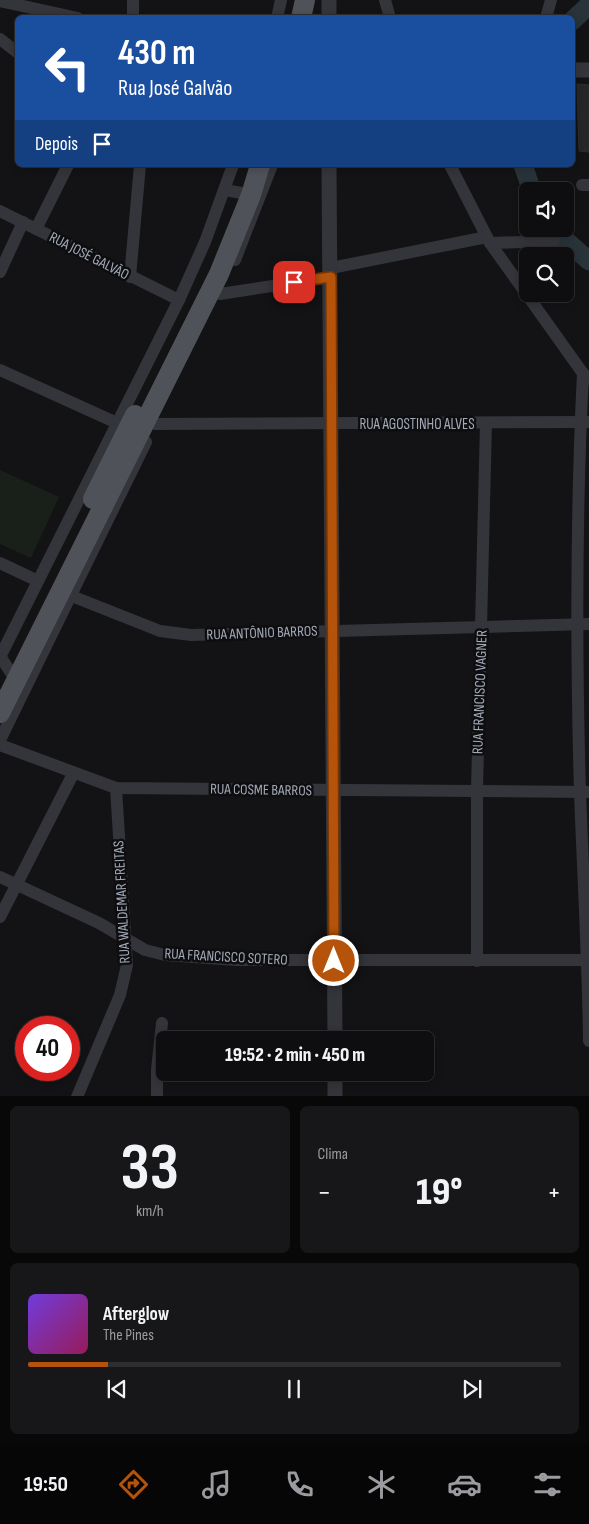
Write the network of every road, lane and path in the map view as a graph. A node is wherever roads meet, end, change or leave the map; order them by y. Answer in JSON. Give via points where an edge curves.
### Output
{"nodes":[{"id":1,"x":133,"y":0,"type":"edge"},
{"id":2,"x":281,"y":0,"type":"edge"},
{"id":3,"x":292,"y":0,"type":"edge"},
{"id":4,"x":305,"y":0,"type":"edge"},
{"id":5,"x":329,"y":0,"type":"edge"},
{"id":6,"x":385,"y":0,"type":"edge"},
{"id":7,"x":551,"y":0,"type":"edge"},
{"id":8,"x":0,"y":1,"type":"edge"},
{"id":9,"x":64,"y":15,"type":"edge"},
{"id":10,"x":133,"y":15,"type":"edge"},
{"id":11,"x":278,"y":15,"type":"edge"},
{"id":12,"x":289,"y":15,"type":"edge"},
{"id":13,"x":302,"y":15,"type":"edge"},
{"id":14,"x":329,"y":15,"type":"edge"},
{"id":15,"x":389,"y":15,"type":"edge"},
{"id":16,"x":547,"y":15,"type":"edge"},
{"id":17,"x":0,"y":39,"type":"edge"},
{"id":18,"x":15,"y":50,"type":"edge"},
{"id":19,"x":575,"y":70,"type":"edge"},
{"id":20,"x":589,"y":70,"type":"edge"},
{"id":21,"x":67,"y":167,"type":"edge"},
{"id":22,"x":140,"y":167,"type":"edge"},
{"id":23,"x":234,"y":167,"type":"edge"},
{"id":24,"x":247,"y":167,"type":"edge"},
{"id":25,"x":259,"y":167,"type":"edge"},
{"id":26,"x":270,"y":167,"type":"edge"},
{"id":27,"x":329,"y":167,"type":"edge"},
{"id":28,"x":451,"y":167,"type":"edge"},
{"id":29,"x":244,"y":193,"type":"junction"},
{"id":30,"x":0,"y":211,"type":"edge"},
{"id":31,"x":23,"y":222,"type":"junction"},
{"id":32,"x":36,"y":229,"type":"junction"},
{"id":33,"x":488,"y":240,"type":"junction"},
{"id":34,"x":554,"y":241,"type":"dead end"},
{"id":35,"x":0,"y":272,"type":"edge"},
{"id":36,"x":331,"y":272,"type":"junction"},
{"id":37,"x":130,"y":277,"type":"junction"},
{"id":38,"x":220,"y":294,"type":"junction"},
{"id":39,"x":179,"y":300,"type":"junction"},
{"id":40,"x":0,"y":370,"type":"edge"},
{"id":41,"x":586,"y":377,"type":"edge"},
{"id":42,"x":585,"y":422,"type":"edge"},
{"id":43,"x":117,"y":423,"type":"junction"},
{"id":44,"x":486,"y":423,"type":"junction"},
{"id":45,"x":155,"y":424,"type":"junction"},
{"id":46,"x":332,"y":424,"type":"junction"},
{"id":47,"x":121,"y":456,"type":"junction"},
{"id":48,"x":0,"y":563,"type":"edge"},
{"id":49,"x":38,"y":581,"type":"junction"},
{"id":50,"x":67,"y":593,"type":"junction"},
{"id":51,"x":584,"y":624,"type":"edge"},
{"id":52,"x":482,"y":628,"type":"junction"},
{"id":53,"x":332,"y":631,"type":"junction"},
{"id":54,"x":7,"y":670,"type":"edge"},
{"id":55,"x":0,"y":713,"type":"edge"},
{"id":56,"x":0,"y":740,"type":"edge"},
{"id":57,"x":0,"y":745,"type":"edge"},
{"id":58,"x":73,"y":774,"type":"junction"},
{"id":59,"x":116,"y":788,"type":"junction"},
{"id":60,"x":477,"y":790,"type":"junction"},
{"id":61,"x":333,"y":791,"type":"junction"},
{"id":62,"x":585,"y":792,"type":"edge"},
{"id":63,"x":0,"y":878,"type":"edge"},
{"id":64,"x":17,"y":885,"type":"junction"},
{"id":65,"x":0,"y":917,"type":"edge"},
{"id":66,"x":126,"y":940,"type":"junction"},
{"id":67,"x":588,"y":960,"type":"edge"},
{"id":68,"x":334,"y":961,"type":"junction"},
{"id":69,"x":477,"y":961,"type":"junction"},
{"id":70,"x":162,"y":1024,"type":"dead end"},
{"id":71,"x":335,"y":1031,"type":"edge"},
{"id":72,"x":589,"y":1041,"type":"edge"},
{"id":73,"x":335,"y":1081,"type":"edge"},
{"id":74,"x":77,"y":1096,"type":"edge"},
{"id":75,"x":157,"y":1096,"type":"edge"},
{"id":76,"x":335,"y":1096,"type":"edge"}],
"edges":[{"from":1,"to":10,"type":"street"},
{"from":2,"to":11,"type":"street"},
{"from":3,"to":12,"type":"main road"},
{"from":4,"to":13,"type":"main road"},
{"from":5,"to":14,"type":"street"},
{"from":6,"to":15,"type":"street"},
{"from":7,"to":16,"type":"street"},
{"from":8,"to":9,"type":"street"},
{"from":17,"to":18,"type":"street"},
{"from":19,"to":20,"type":"street"},
{"from":21,"to":32,"type":"street"},
{"from":22,"to":37,"type":"street"},
{"from":23,"to":29,"type":"street"},
{"from":24,"to":29,"type":"main road"},
{"from":25,"to":29,"type":"main road"},
{"from":26,"to":29,"type":"street"},
{"from":27,"to":36,"type":"street"},
{"from":28,"to":33,"type":"street"},
{"from":29,"to":38,"type":"street"},
{"from":29,"to":39,"type":"street"},
{"from":29,"to":47,"type":"main road"},
{"from":30,"to":31,"type":"street","name":"RUA JOSÉ GALVÃO"},
{"from":31,"to":32,"type":"street","name":"RUA JOSÉ GALVÃO"},
{"from":31,"to":35,"type":"street"},
{"from":32,"to":37,"type":"street","name":"RUA JOSÉ GALVÃO"},
{"from":33,"to":34,"type":"street"},
{"from":33,"to":36,"type":"street"},
{"from":33,"to":41,"type":"street"},
{"from":36,"to":38,"type":"street"},
{"from":36,"to":46,"type":"street"},
{"from":37,"to":39,"type":"street","name":"RUA JOSÉ GALVÃO"},
{"from":38,"to":45,"type":"street"},
{"from":39,"to":43,"type":"street"},
{"from":40,"to":43,"type":"street"},
{"from":41,"to":42,"type":"street"},
{"from":42,"to":44,"type":"street","name":"RUA AGOSTINHO ALVES"},
{"from":42,"to":51,"type":"street"},
{"from":43,"to":49,"type":"street"},
{"from":44,"to":46,"type":"street","name":"RUA AGOSTINHO ALVES"},
{"from":44,"to":52,"type":"street","name":"RUA FRANCISCO VAGNER"},
{"from":45,"to":46,"type":"street","name":"RUA AGOSTINHO ALVES"},
{"from":45,"to":50,"type":"street"},
{"from":46,"to":53,"type":"street"},
{"from":47,"to":50,"type":"main road"},
{"from":47,"to":54,"type":"main road"},
{"from":48,"to":49,"type":"street"},
{"from":49,"to":54,"type":"street"},
{"from":50,"to":53,"type":"street","name":"RUA ANTÔNIO BARROS","via":[[160,631],[191,635]]},
{"from":50,"to":54,"type":"main road"},
{"from":51,"to":52,"type":"street","name":"RUA ANTÔNIO BARROS"},
{"from":51,"to":62,"type":"street"},
{"from":52,"to":53,"type":"street","name":"RUA ANTÔNIO BARROS"},
{"from":52,"to":60,"type":"street","name":"RUA FRANCISCO VAGNER"},
{"from":53,"to":61,"type":"street"},
{"from":54,"to":55,"type":"main road"},
{"from":54,"to":56,"type":"street"},
{"from":57,"to":58,"type":"street","name":"RUA COSME BARROS"},
{"from":58,"to":59,"type":"street","name":"RUA COSME BARROS"},
{"from":58,"to":64,"type":"street"},
{"from":59,"to":61,"type":"street","name":"RUA COSME BARROS"},
{"from":59,"to":66,"type":"street","name":"RUA WALDEMAR FREITAS"},
{"from":60,"to":61,"type":"street","name":"RUA COSME BARROS"},
{"from":60,"to":62,"type":"street","name":"RUA COSME BARROS"},
{"from":60,"to":69,"type":"street","name":"RUA FRANCISCO VAGNER"},
{"from":61,"to":68,"type":"street"},
{"from":62,"to":67,"type":"street"},
{"from":63,"to":64,"type":"street","name":"RUA FRANCISCO SOTERO"},
{"from":64,"to":65,"type":"street"},
{"from":64,"to":66,"type":"street","name":"RUA FRANCISCO SOTERO","via":[[99,923]]},
{"from":66,"to":68,"type":"street","name":"RUA FRANCISCO SOTERO","via":[[144,950],[166,955]]},
{"from":66,"to":74,"type":"street","name":"RUA WALDEMAR FREITAS","via":[[124,984]]},
{"from":67,"to":69,"type":"street","name":"RUA FRANCISCO SOTERO"},
{"from":67,"to":72,"type":"street"},
{"from":68,"to":69,"type":"street","name":"RUA FRANCISCO SOTERO"},
{"from":68,"to":71,"type":"street"},
{"from":70,"to":75,"type":"street"},
{"from":73,"to":76,"type":"street"}]}
